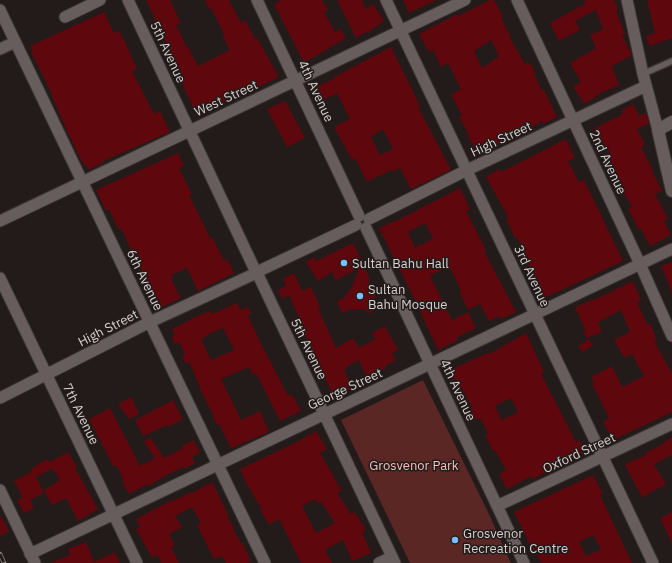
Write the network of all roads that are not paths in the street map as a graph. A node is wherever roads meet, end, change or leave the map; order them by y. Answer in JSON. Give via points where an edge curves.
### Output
{"nodes":[{"id":1,"x":100,"y":0,"type":"edge"},
{"id":2,"x":128,"y":0,"type":"edge"},
{"id":3,"x":257,"y":0,"type":"edge"},
{"id":4,"x":386,"y":0,"type":"edge"},
{"id":5,"x":465,"y":0,"type":"edge"},
{"id":6,"x":516,"y":0,"type":"edge"},
{"id":7,"x":627,"y":0,"type":"edge"},
{"id":8,"x":0,"y":10,"type":"edge"},
{"id":9,"x":65,"y":17,"type":"dead end"},
{"id":10,"x":400,"y":31,"type":"junction"},
{"id":11,"x":15,"y":42,"type":"junction"},
{"id":12,"x":0,"y":49,"type":"edge"},
{"id":13,"x":672,"y":61,"type":"edge"},
{"id":14,"x":643,"y":74,"type":"junction"},
{"id":15,"x":295,"y":81,"type":"junction"},
{"id":16,"x":646,"y":86,"type":"junction"},
{"id":17,"x":573,"y":121,"type":"junction"},
{"id":18,"x":672,"y":122,"type":"edge"},
{"id":19,"x":658,"y":130,"type":"junction"},
{"id":20,"x":190,"y":131,"type":"junction"},
{"id":21,"x":467,"y":170,"type":"junction"},
{"id":22,"x":82,"y":182,"type":"junction"},
{"id":23,"x":672,"y":191,"type":"edge"},
{"id":24,"x":0,"y":221,"type":"edge"},
{"id":25,"x":363,"y":222,"type":"junction"},
{"id":26,"x":672,"y":249,"type":"edge"},
{"id":27,"x":640,"y":264,"type":"junction"},
{"id":28,"x":256,"y":272,"type":"junction"},
{"id":29,"x":0,"y":278,"type":"edge"},
{"id":30,"x":535,"y":314,"type":"junction"},
{"id":31,"x":150,"y":322,"type":"junction"},
{"id":32,"x":672,"y":336,"type":"edge"},
{"id":33,"x":430,"y":364,"type":"junction"},
{"id":34,"x":47,"y":375,"type":"junction"},
{"id":35,"x":0,"y":398,"type":"edge"},
{"id":36,"x":324,"y":414,"type":"junction"},
{"id":37,"x":672,"y":424,"type":"edge"},
{"id":38,"x":603,"y":456,"type":"junction"},
{"id":39,"x":218,"y":465,"type":"junction"},
{"id":40,"x":0,"y":490,"type":"edge"},
{"id":41,"x":497,"y":506,"type":"junction"},
{"id":42,"x":114,"y":515,"type":"junction"},
{"id":43,"x":33,"y":559,"type":"edge"},
{"id":44,"x":394,"y":560,"type":"edge"},
{"id":45,"x":137,"y":563,"type":"edge"},
{"id":46,"x":265,"y":563,"type":"edge"},
{"id":47,"x":379,"y":563,"type":"edge"},
{"id":48,"x":524,"y":563,"type":"edge"},
{"id":49,"x":653,"y":563,"type":"edge"}],
"edges":[{"from":1,"to":9,"type":"street"},
{"from":2,"to":20,"type":"street","name":"5th Avenue"},
{"from":3,"to":15,"type":"street","name":"4th Avenue"},
{"from":4,"to":10,"type":"street","name":"3rd Avenue"},
{"from":5,"to":10,"type":"street","name":"West Street"},
{"from":6,"to":17,"type":"street","name":"2nd Avenue"},
{"from":7,"to":14,"type":"street"},
{"from":8,"to":11,"type":"street","name":"6th Avenue"},
{"from":10,"to":15,"type":"street","name":"West Street"},
{"from":10,"to":21,"type":"street","name":"3rd Avenue"},
{"from":11,"to":12,"type":"street"},
{"from":11,"to":22,"type":"street","name":"6th Avenue"},
{"from":13,"to":14,"type":"lane"},
{"from":14,"to":16,"type":"street"},
{"from":15,"to":20,"type":"street","name":"West Street"},
{"from":15,"to":25,"type":"street","name":"4th Avenue"},
{"from":16,"to":17,"type":"street","name":"High Street"},
{"from":16,"to":19,"type":"street"},
{"from":17,"to":21,"type":"street","name":"High Street"},
{"from":17,"to":27,"type":"street","name":"2nd Avenue"},
{"from":18,"to":19,"type":"main road"},
{"from":19,"to":23,"type":"main road"},
{"from":20,"to":22,"type":"street","name":"West Street"},
{"from":20,"to":28,"type":"street","name":"5th Avenue"},
{"from":21,"to":25,"type":"street","name":"High Street"},
{"from":21,"to":30,"type":"street","name":"3rd Avenue"},
{"from":22,"to":24,"type":"street","name":"West Street"},
{"from":22,"to":31,"type":"street","name":"6th Avenue"},
{"from":25,"to":28,"type":"street","name":"High Street"},
{"from":25,"to":33,"type":"street","name":"4th Avenue"},
{"from":26,"to":27,"type":"street","name":"George Street"},
{"from":27,"to":30,"type":"street","name":"George Street"},
{"from":27,"to":32,"type":"street","name":"2nd Avenue"},
{"from":28,"to":31,"type":"street","name":"High Street"},
{"from":28,"to":36,"type":"street","name":"5th Avenue"},
{"from":29,"to":34,"type":"street","name":"7th Avenue"},
{"from":30,"to":33,"type":"street","name":"George Street"},
{"from":30,"to":38,"type":"street","name":"3rd Avenue"},
{"from":31,"to":34,"type":"street","name":"High Street"},
{"from":31,"to":39,"type":"street","name":"6th Avenue"},
{"from":33,"to":36,"type":"street","name":"George Street"},
{"from":33,"to":41,"type":"street","name":"4th Avenue"},
{"from":34,"to":35,"type":"street","name":"High Street"},
{"from":34,"to":42,"type":"street","name":"7th Avenue"},
{"from":36,"to":39,"type":"street","name":"George Street"},
{"from":36,"to":44,"type":"street","name":"5th Avenue"},
{"from":37,"to":38,"type":"street","name":"Oxford Street"},
{"from":38,"to":41,"type":"street","name":"Oxford Street"},
{"from":38,"to":49,"type":"street","name":"3rd Avenue"},
{"from":39,"to":42,"type":"street","name":"George Street"},
{"from":39,"to":46,"type":"street","name":"6th Avenue"},
{"from":40,"to":43,"type":"street"},
{"from":41,"to":48,"type":"street","name":"4th Avenue"},
{"from":42,"to":43,"type":"street","name":"George Street"},
{"from":42,"to":45,"type":"street","name":"7th Avenue"},
{"from":44,"to":47,"type":"street"}]}
